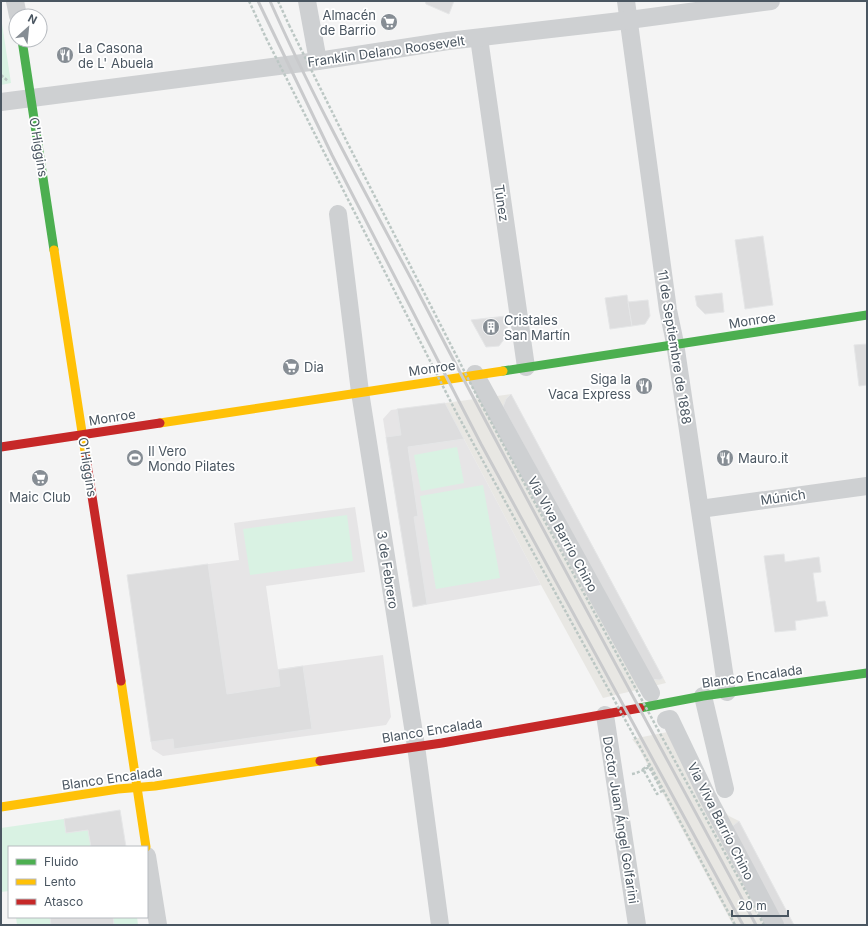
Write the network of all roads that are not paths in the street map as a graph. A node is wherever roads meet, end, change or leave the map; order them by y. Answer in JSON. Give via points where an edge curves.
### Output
{"nodes":[{"id":1,"x":307,"y":1,"type":"edge"},
{"id":2,"x":626,"y":1,"type":"edge"},
{"id":3,"x":771,"y":1,"type":"edge"},
{"id":4,"x":629,"y":20,"type":"junction"},
{"id":5,"x":479,"y":38,"type":"junction"},
{"id":6,"x":23,"y":48,"type":"edge"},
{"id":7,"x":318,"y":61,"type":"junction"},
{"id":8,"x":31,"y":97,"type":"junction"},
{"id":9,"x":1,"y":102,"type":"edge"},
{"id":10,"x":338,"y":214,"type":"dead end"},
{"id":11,"x":867,"y":315,"type":"edge"},
{"id":12,"x":675,"y":343,"type":"junction"},
{"id":13,"x":526,"y":367,"type":"junction"},
{"id":14,"x":475,"y":374,"type":"junction"},
{"id":15,"x":360,"y":392,"type":"junction"},
{"id":16,"x":83,"y":435,"type":"junction"},
{"id":17,"x":1,"y":447,"type":"edge"},
{"id":18,"x":867,"y":486,"type":"edge"},
{"id":19,"x":700,"y":509,"type":"junction"},
{"id":20,"x":867,"y":673,"type":"edge"},
{"id":21,"x":727,"y":692,"type":"junction"},
{"id":22,"x":651,"y":693,"type":"dead end"},
{"id":23,"x":703,"y":696,"type":"junction"},
{"id":24,"x":606,"y":715,"type":"junction"},
{"id":25,"x":666,"y":720,"type":"dead end"},
{"id":26,"x":416,"y":746,"type":"junction"},
{"id":27,"x":137,"y":788,"type":"junction"},
{"id":28,"x":725,"y":789,"type":"dead end"},
{"id":29,"x":1,"y":807,"type":"edge"},
{"id":30,"x":146,"y":846,"type":"edge"},
{"id":31,"x":148,"y":862,"type":"edge"},
{"id":32,"x":158,"y":925,"type":"edge"},
{"id":33,"x":440,"y":925,"type":"edge"},
{"id":34,"x":637,"y":925,"type":"edge"},
{"id":35,"x":774,"y":925,"type":"edge"}],
"edges":[{"from":1,"to":7,"type":"street"},
{"from":2,"to":4,"type":"street","name":"11 de Septiembre de 1888"},
{"from":3,"to":4,"type":"street","name":"Franklin Delano Roosevelt"},
{"from":4,"to":5,"type":"street","name":"Franklin Delano Roosevelt"},
{"from":4,"to":12,"type":"street","name":"11 de Septiembre de 1888","via":[[668,310]]},
{"from":5,"to":7,"type":"street","name":"Franklin Delano Roosevelt"},
{"from":5,"to":13,"type":"street","name":"Túnez"},
{"from":6,"to":8,"type":"street","name":"O'Higgins"},
{"from":7,"to":8,"type":"street","name":"Franklin Delano Roosevelt"},
{"from":8,"to":9,"type":"street","name":"Franklin Delano Roosevelt"},
{"from":8,"to":16,"type":"street","name":"O'Higgins"},
{"from":10,"to":15,"type":"street","name":"3 de Febrero"},
{"from":11,"to":12,"type":"street","name":"Monroe"},
{"from":12,"to":13,"type":"street","name":"Monroe"},
{"from":12,"to":19,"type":"street","name":"11 de Septiembre de 1888"},
{"from":13,"to":14,"type":"street","name":"Monroe"},
{"from":14,"to":15,"type":"street","name":"Monroe"},
{"from":14,"to":22,"type":"street","name":"Via Viva Barrio Chino"},
{"from":15,"to":16,"type":"street","name":"Monroe"},
{"from":15,"to":26,"type":"street","name":"3 de Febrero"},
{"from":16,"to":17,"type":"street","name":"Monroe"},
{"from":16,"to":27,"type":"street","name":"O'Higgins"},
{"from":18,"to":19,"type":"street","name":"Múnich"},
{"from":19,"to":21,"type":"street","name":"11 de Septiembre de 1888"},
{"from":20,"to":21,"type":"street","name":"Blanco Encalada"},
{"from":21,"to":23,"type":"street","name":"Blanco Encalada"},
{"from":23,"to":24,"type":"street","name":"Blanco Encalada"},
{"from":23,"to":28,"type":"street"},
{"from":24,"to":26,"type":"street","name":"Blanco Encalada"},
{"from":24,"to":34,"type":"street","name":"Doctor Juan Ángel Golfarini"},
{"from":25,"to":35,"type":"street","name":"Via Viva Barrio Chino","via":[[670,719]]},
{"from":26,"to":27,"type":"street","name":"Blanco Encalada"},
{"from":26,"to":33,"type":"street","name":"3 de Febrero"},
{"from":27,"to":29,"type":"street","name":"Blanco Encalada"},
{"from":27,"to":30,"type":"street","name":"O'Higgins"},
{"from":31,"to":32,"type":"street"}]}
